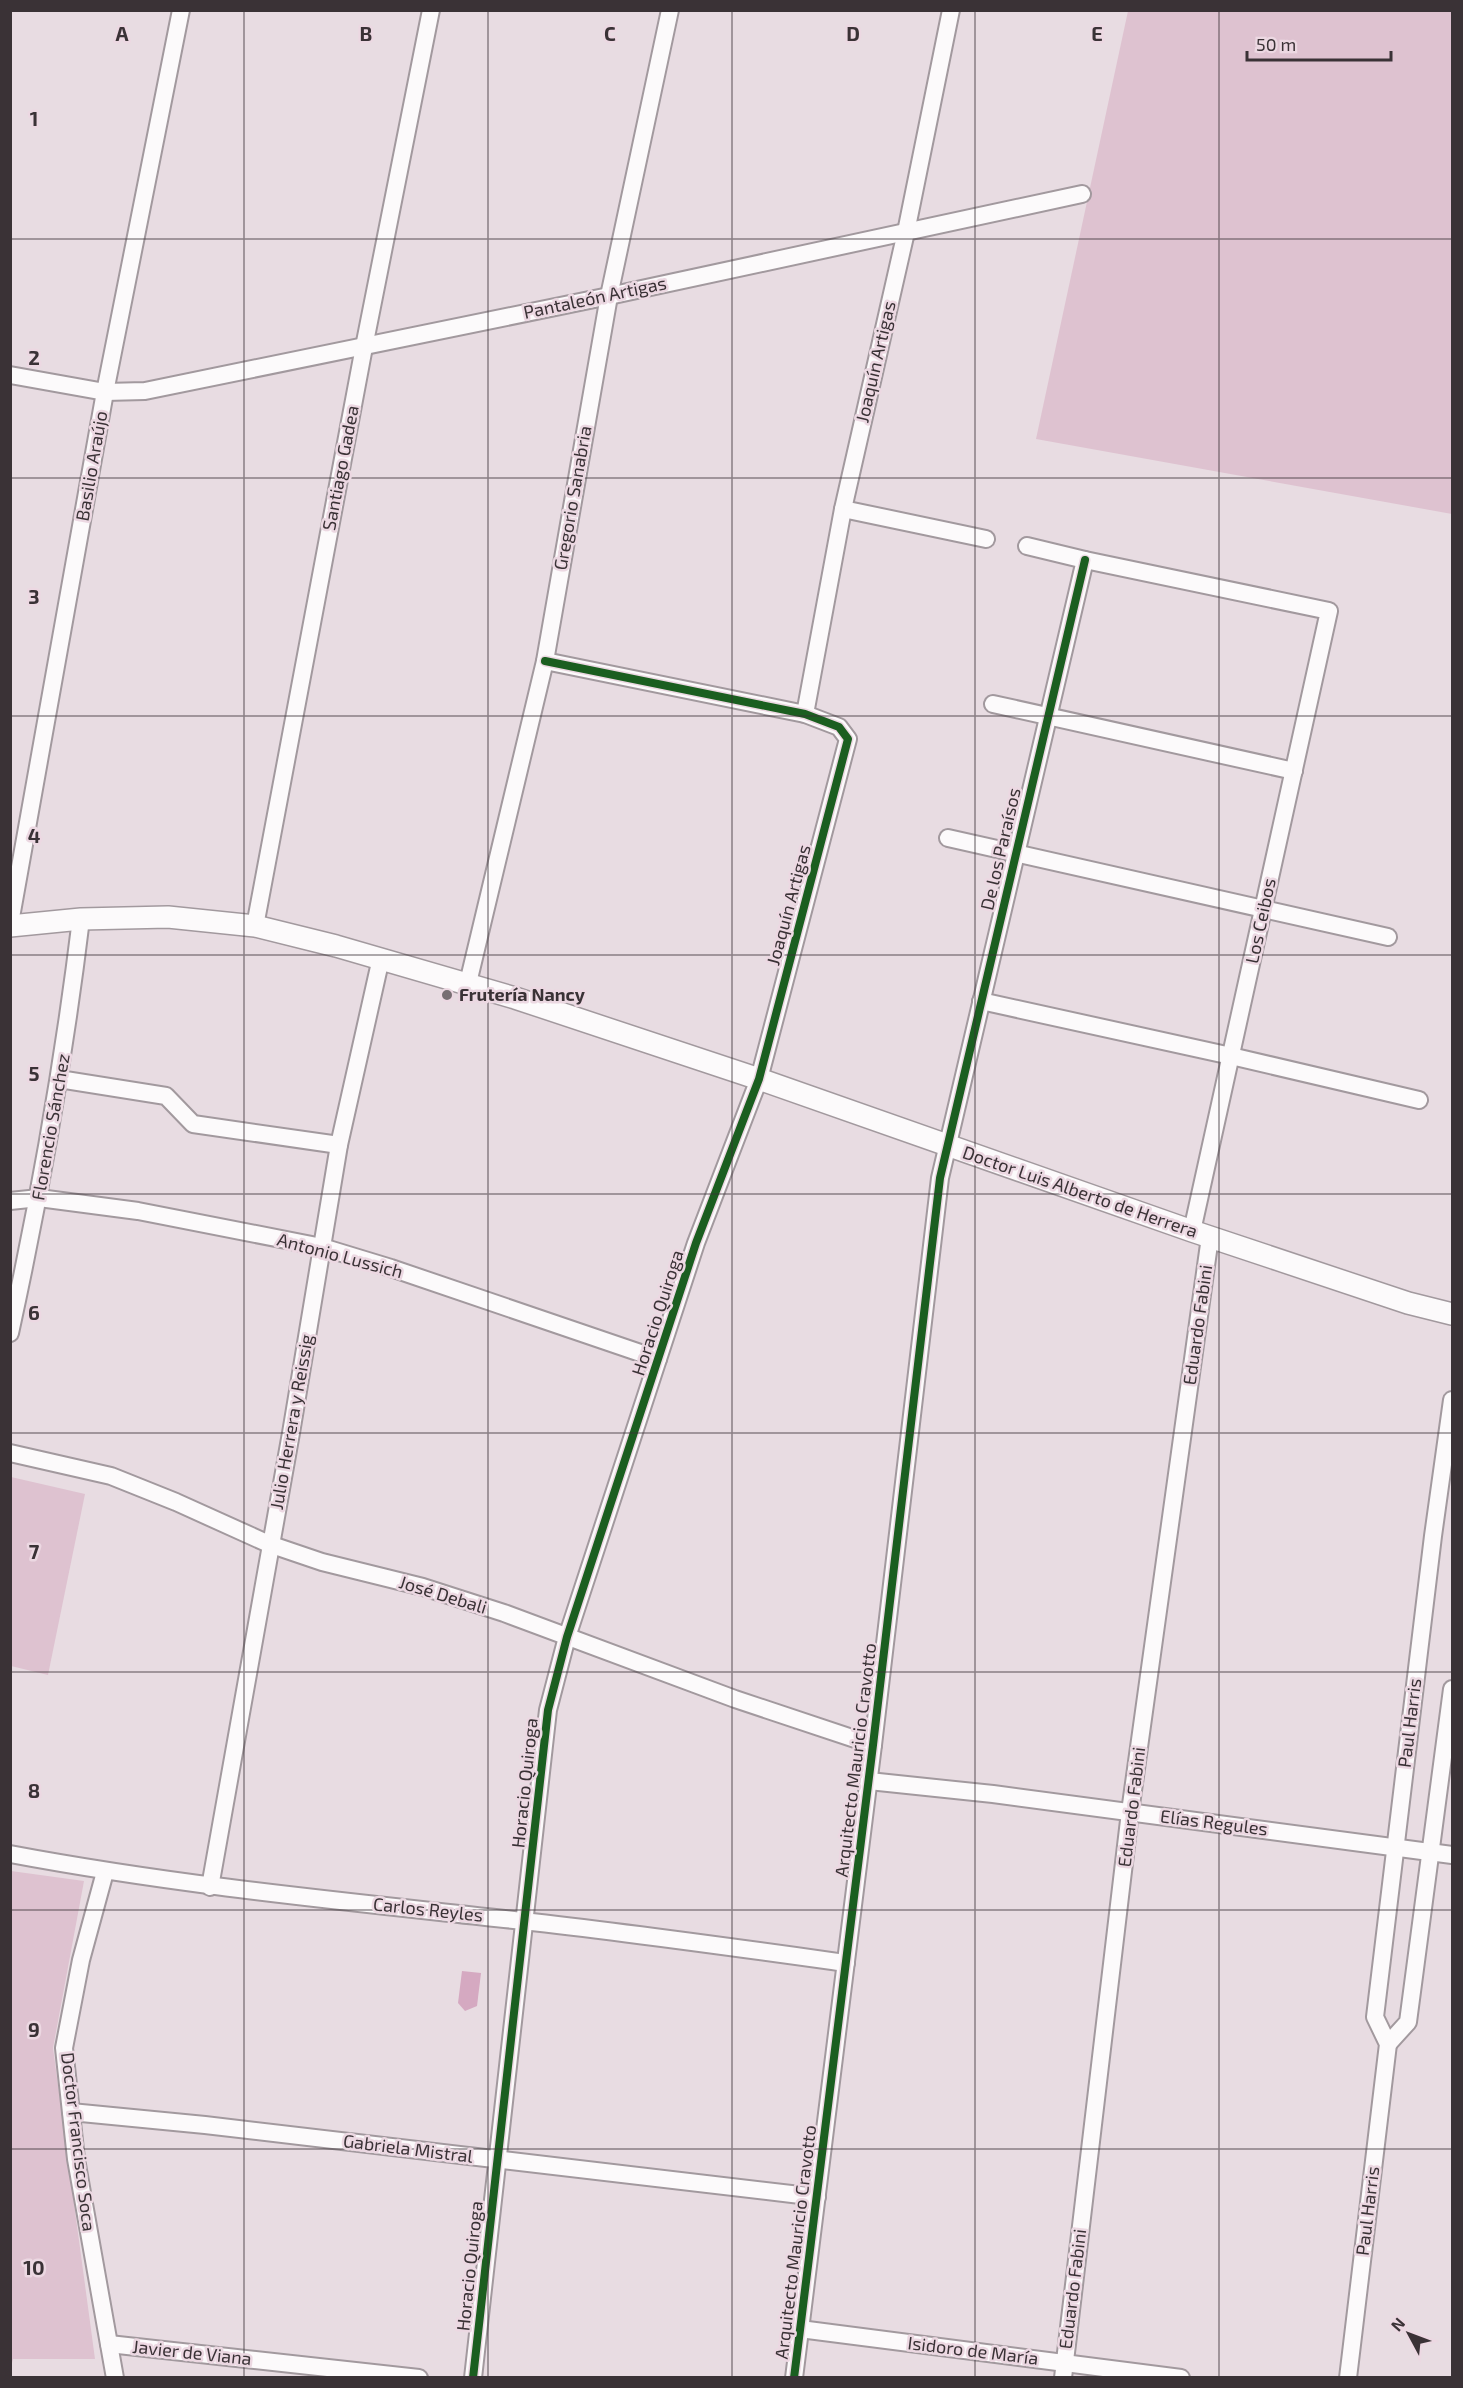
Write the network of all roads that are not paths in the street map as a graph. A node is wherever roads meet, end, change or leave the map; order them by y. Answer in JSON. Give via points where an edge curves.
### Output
{"nodes":[{"id":1,"x":181,"y":10,"type":"edge"},
{"id":2,"x":431,"y":10,"type":"edge"},
{"id":3,"x":670,"y":10,"type":"edge"},
{"id":4,"x":951,"y":10,"type":"edge"},
{"id":5,"x":1082,"y":194,"type":"dead end"},
{"id":6,"x":906,"y":232,"type":"junction"},
{"id":7,"x":609,"y":296,"type":"junction"},
{"id":8,"x":364,"y":347,"type":"junction"},
{"id":9,"x":10,"y":375,"type":"edge"},
{"id":10,"x":105,"y":392,"type":"junction"},
{"id":11,"x":843,"y":509,"type":"junction"},
{"id":12,"x":986,"y":539,"type":"dead end"},
{"id":13,"x":1027,"y":546,"type":"dead end"},
{"id":14,"x":1085,"y":560,"type":"junction"},
{"id":15,"x":545,"y":661,"type":"junction"},
{"id":16,"x":993,"y":704,"type":"dead end"},
{"id":17,"x":805,"y":714,"type":"junction"},
{"id":18,"x":1048,"y":716,"type":"junction"},
{"id":19,"x":1294,"y":771,"type":"junction"},
{"id":20,"x":948,"y":838,"type":"dead end"},
{"id":21,"x":1016,"y":854,"type":"junction"},
{"id":22,"x":1263,"y":909,"type":"junction"},
{"id":23,"x":81,"y":919,"type":"junction"},
{"id":24,"x":10,"y":924,"type":"edge"},
{"id":25,"x":255,"y":926,"type":"junction"},
{"id":26,"x":1388,"y":937,"type":"dead end"},
{"id":27,"x":381,"y":958,"type":"junction"},
{"id":28,"x":468,"y":983,"type":"junction"},
{"id":29,"x":981,"y":1001,"type":"junction"},
{"id":30,"x":1231,"y":1056,"type":"junction"},
{"id":31,"x":59,"y":1079,"type":"junction"},
{"id":32,"x":759,"y":1079,"type":"junction"},
{"id":33,"x":1419,"y":1100,"type":"dead end"},
{"id":34,"x":339,"y":1145,"type":"junction"},
{"id":35,"x":947,"y":1145,"type":"junction"},
{"id":36,"x":39,"y":1198,"type":"junction"},
{"id":37,"x":10,"y":1201,"type":"edge"},
{"id":38,"x":1201,"y":1234,"type":"junction"},
{"id":39,"x":322,"y":1247,"type":"junction"},
{"id":40,"x":1452,"y":1314,"type":"edge"},
{"id":41,"x":10,"y":1333,"type":"edge"},
{"id":42,"x":658,"y":1359,"type":"junction"},
{"id":43,"x":1452,"y":1400,"type":"edge"},
{"id":44,"x":10,"y":1453,"type":"edge"},
{"id":45,"x":269,"y":1544,"type":"junction"},
{"id":46,"x":567,"y":1637,"type":"junction"},
{"id":47,"x":1452,"y":1689,"type":"edge"},
{"id":48,"x":873,"y":1745,"type":"junction"},
{"id":49,"x":869,"y":1781,"type":"junction"},
{"id":50,"x":1130,"y":1812,"type":"junction"},
{"id":51,"x":1396,"y":1847,"type":"junction"},
{"id":52,"x":1431,"y":1853,"type":"junction"},
{"id":53,"x":10,"y":1854,"type":"edge"},
{"id":54,"x":1452,"y":1855,"type":"edge"},
{"id":55,"x":105,"y":1872,"type":"junction"},
{"id":56,"x":210,"y":1887,"type":"junction"},
{"id":57,"x":524,"y":1921,"type":"junction"},
{"id":58,"x":846,"y":1963,"type":"junction"},
{"id":59,"x":1388,"y":2044,"type":"junction"},
{"id":60,"x":71,"y":2112,"type":"junction"},
{"id":61,"x":497,"y":2160,"type":"junction"},
{"id":62,"x":816,"y":2197,"type":"junction"},
{"id":63,"x":800,"y":2329,"type":"junction"},
{"id":64,"x":109,"y":2344,"type":"junction"},
{"id":65,"x":1064,"y":2370,"type":"edge"},
{"id":66,"x":115,"y":2378,"type":"edge"},
{"id":67,"x":419,"y":2378,"type":"edge"},
{"id":68,"x":473,"y":2378,"type":"edge"},
{"id":69,"x":794,"y":2378,"type":"edge"},
{"id":70,"x":1181,"y":2378,"type":"edge"},
{"id":71,"x":1348,"y":2378,"type":"edge"}],
"edges":[{"from":1,"to":10,"type":"street","name":"Basilio Araújo"},
{"from":2,"to":8,"type":"street","name":"Santiago Gadea"},
{"from":3,"to":7,"type":"street","name":"Gregorio Sanabria"},
{"from":4,"to":6,"type":"street","name":"Joaquín Artigas"},
{"from":5,"to":6,"type":"street","name":"Pantaleón Artigas"},
{"from":6,"to":7,"type":"street","name":"Pantaleón Artigas"},
{"from":6,"to":11,"type":"street","name":"Joaquín Artigas"},
{"from":7,"to":8,"type":"street","name":"Pantaleón Artigas"},
{"from":7,"to":15,"type":"street","name":"Gregorio Sanabria"},
{"from":8,"to":10,"type":"street","name":"Pantaleón Artigas","via":[[146,391]]},
{"from":8,"to":25,"type":"street","name":"Santiago Gadea"},
{"from":9,"to":10,"type":"street","name":"Pantaleón Artigas"},
{"from":10,"to":24,"type":"street","name":"Basilio Araújo"},
{"from":11,"to":12,"type":"street"},
{"from":11,"to":17,"type":"street","name":"Joaquín Artigas"},
{"from":13,"to":14,"type":"street"},
{"from":14,"to":18,"type":"street","name":"De los Paraísos"},
{"from":14,"to":19,"type":"street","name":"Los Ceibos","via":[[1329,611]]},
{"from":15,"to":17,"type":"street"},
{"from":15,"to":28,"type":"street","name":"Gregorio Sanabria"},
{"from":16,"to":18,"type":"street"},
{"from":17,"to":32,"type":"street","name":"Joaquín Artigas","via":[[839,727],[848,739]]},
{"from":18,"to":19,"type":"street"},
{"from":18,"to":21,"type":"street","name":"De los Paraísos"},
{"from":19,"to":22,"type":"street","name":"Los Ceibos"},
{"from":20,"to":21,"type":"street"},
{"from":21,"to":22,"type":"street"},
{"from":21,"to":29,"type":"street","name":"De los Paraísos"},
{"from":22,"to":26,"type":"street"},
{"from":22,"to":30,"type":"street","name":"Los Ceibos"},
{"from":23,"to":24,"type":"street","name":"Doctor Luis Alberto de Herrera"},
{"from":23,"to":25,"type":"street","name":"Doctor Luis Alberto de Herrera","via":[[168,917]]},
{"from":23,"to":31,"type":"street","name":"Florencio Sánchez"},
{"from":25,"to":27,"type":"street","name":"Doctor Luis Alberto de Herrera"},
{"from":27,"to":28,"type":"street","name":"Doctor Luis Alberto de Herrera"},
{"from":27,"to":34,"type":"street","name":"Julio Herrera y Reissig"},
{"from":28,"to":32,"type":"street","name":"Doctor Luis Alberto de Herrera"},
{"from":29,"to":30,"type":"street"},
{"from":29,"to":35,"type":"street","name":"De los Paraísos"},
{"from":30,"to":33,"type":"street"},
{"from":30,"to":38,"type":"street","name":"Los Ceibos"},
{"from":31,"to":34,"type":"street","via":[[166,1096],[193,1124]]},
{"from":31,"to":36,"type":"street","name":"Florencio Sánchez"},
{"from":32,"to":35,"type":"street","name":"Doctor Luis Alberto de Herrera"},
{"from":32,"to":42,"type":"street","name":"Horacio Quiroga","via":[[696,1243]]},
{"from":34,"to":39,"type":"street","name":"Julio Herrera y Reissig"},
{"from":35,"to":38,"type":"street","name":"Doctor Luis Alberto de Herrera"},
{"from":35,"to":48,"type":"street","name":"Arquitecto Mauricio Cravotto"},
{"from":36,"to":37,"type":"street","name":"Antonio Lussich"},
{"from":36,"to":39,"type":"street","name":"Antonio Lussich","via":[[138,1211]]},
{"from":36,"to":41,"type":"street","name":"Florencio Sánchez"},
{"from":38,"to":40,"type":"street","name":"Doctor Luis Alberto de Herrera"},
{"from":38,"to":50,"type":"street","name":"Eduardo Fabini"},
{"from":39,"to":42,"type":"street","name":"Antonio Lussich"},
{"from":39,"to":45,"type":"street","name":"Julio Herrera y Reissig"},
{"from":42,"to":46,"type":"street","name":"Horacio Quiroga"},
{"from":43,"to":51,"type":"street","name":"Paul Harris"},
{"from":44,"to":45,"type":"street","name":"José Debali","via":[[111,1476]]},
{"from":45,"to":46,"type":"street","name":"José Debali","via":[[322,1562],[423,1587]]},
{"from":45,"to":56,"type":"street","name":"Julio Herrera y Reissig"},
{"from":46,"to":48,"type":"street","name":"José Debali"},
{"from":46,"to":57,"type":"street","name":"Horacio Quiroga","via":[[548,1710]]},
{"from":47,"to":52,"type":"street","name":"Paul Harris"},
{"from":48,"to":49,"type":"street","name":"Arquitecto Mauricio Cravotto"},
{"from":49,"to":50,"type":"street","name":"Elías Regules"},
{"from":49,"to":58,"type":"street","name":"Arquitecto Mauricio Cravotto"},
{"from":50,"to":51,"type":"street","name":"Elías Regules"},
{"from":50,"to":65,"type":"street","name":"Eduardo Fabini"},
{"from":51,"to":52,"type":"street","name":"Elías Regules"},
{"from":51,"to":59,"type":"street","name":"Paul Harris","via":[[1376,2017]]},
{"from":52,"to":54,"type":"street","name":"Elías Regules"},
{"from":52,"to":59,"type":"street","name":"Paul Harris","via":[[1408,2022]]},
{"from":53,"to":55,"type":"street","name":"Carlos Reyles"},
{"from":55,"to":56,"type":"street","name":"Carlos Reyles"},
{"from":55,"to":60,"type":"street","name":"Doctor Francisco Soca","via":[[81,1960],[64,2048]]},
{"from":56,"to":57,"type":"street","name":"Carlos Reyles"},
{"from":57,"to":58,"type":"street","name":"Carlos Reyles"},
{"from":57,"to":61,"type":"street","name":"Horacio Quiroga"},
{"from":58,"to":62,"type":"street","name":"Arquitecto Mauricio Cravotto"},
{"from":59,"to":71,"type":"street","name":"Paul Harris"},
{"from":60,"to":61,"type":"street","name":"Gabriela Mistral"},
{"from":60,"to":64,"type":"street","name":"Doctor Francisco Soca"},
{"from":61,"to":62,"type":"street","name":"Gabriela Mistral"},
{"from":61,"to":68,"type":"street","name":"Horacio Quiroga"},
{"from":62,"to":63,"type":"street","name":"Arquitecto Mauricio Cravotto"},
{"from":63,"to":65,"type":"street","name":"Isidoro de María"},
{"from":63,"to":69,"type":"street","name":"Arquitecto Mauricio Cravotto"},
{"from":64,"to":66,"type":"street","name":"Doctor Francisco Soca"},
{"from":64,"to":67,"type":"street","name":"Javier de Viana"},
{"from":65,"to":70,"type":"street","name":"Isidoro de María"}]}
